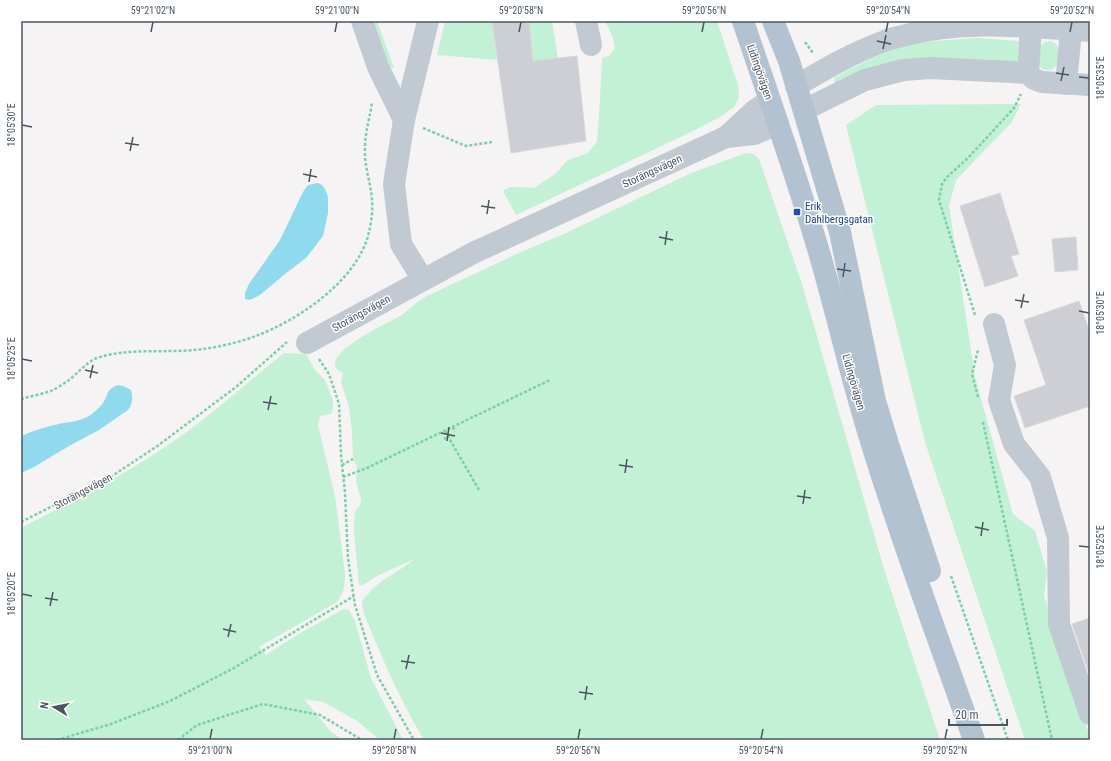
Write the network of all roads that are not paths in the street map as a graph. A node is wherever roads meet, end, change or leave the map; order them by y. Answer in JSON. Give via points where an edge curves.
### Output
{"nodes":[{"id":1,"x":362,"y":21,"type":"edge"},
{"id":2,"x":428,"y":21,"type":"edge"},
{"id":3,"x":586,"y":21,"type":"edge"},
{"id":4,"x":743,"y":21,"type":"edge"},
{"id":5,"x":773,"y":21,"type":"edge"},
{"id":6,"x":1031,"y":26,"type":"junction"},
{"id":7,"x":1070,"y":28,"type":"edge"},
{"id":8,"x":591,"y":44,"type":"dead end"},
{"id":9,"x":1028,"y":73,"type":"junction"},
{"id":10,"x":1066,"y":84,"type":"junction"},
{"id":11,"x":1090,"y":85,"type":"edge"},
{"id":12,"x":796,"y":86,"type":"junction"},
{"id":13,"x":769,"y":101,"type":"junction"},
{"id":14,"x":804,"y":110,"type":"junction"},
{"id":15,"x":404,"y":120,"type":"junction"},
{"id":16,"x":778,"y":124,"type":"junction"},
{"id":17,"x":726,"y":137,"type":"junction"},
{"id":18,"x":423,"y":280,"type":"junction"},
{"id":19,"x":994,"y":324,"type":"dead end"},
{"id":20,"x":307,"y":343,"type":"road end"},
{"id":21,"x":1090,"y":714,"type":"edge"},
{"id":22,"x":974,"y":740,"type":"edge"},
{"id":23,"x":989,"y":740,"type":"edge"}],
"edges":[{"from":1,"to":15,"type":"street","via":[[378,67]]},
{"from":2,"to":15,"type":"street"},
{"from":3,"to":8,"type":"street"},
{"from":4,"to":13,"type":"main road","name":"Lidingövägen"},
{"from":5,"to":12,"type":"main road","name":"Lidingövägen"},
{"from":6,"to":7,"type":"street"},
{"from":6,"to":9,"type":"street"},
{"from":6,"to":12,"type":"street","via":[[973,25],[915,32],[865,49]]},
{"from":7,"to":10,"type":"street"},
{"from":9,"to":10,"type":"street","via":[[1042,82]]},
{"from":9,"to":14,"type":"street","via":[[958,68],[903,70],[865,80]]},
{"from":10,"to":11,"type":"street"},
{"from":12,"to":13,"type":"main road"},
{"from":12,"to":14,"type":"main road","name":"Lidingövägen"},
{"from":13,"to":16,"type":"main road","name":"Lidingövägen"},
{"from":13,"to":17,"type":"street","name":"Storängsvägen"},
{"from":14,"to":16,"type":"main road"},
{"from":14,"to":23,"type":"main road","name":"Lidingövägen","via":[[840,232],[875,401],[934,583]]},
{"from":15,"to":18,"type":"street","via":[[394,184],[402,244]]},
{"from":16,"to":17,"type":"street","name":"Storängsvägen","via":[[754,134]]},
{"from":16,"to":22,"type":"main road","name":"Lidingövägen","via":[[819,252],[871,441]]},
{"from":17,"to":18,"type":"street","name":"Storängsvägen","via":[[473,253]]},
{"from":18,"to":20,"type":"street","name":"Storängsvägen"},
{"from":19,"to":21,"type":"street","via":[[1005,365],[999,400],[1014,444],[1040,477],[1058,538],[1059,624]]}]}
